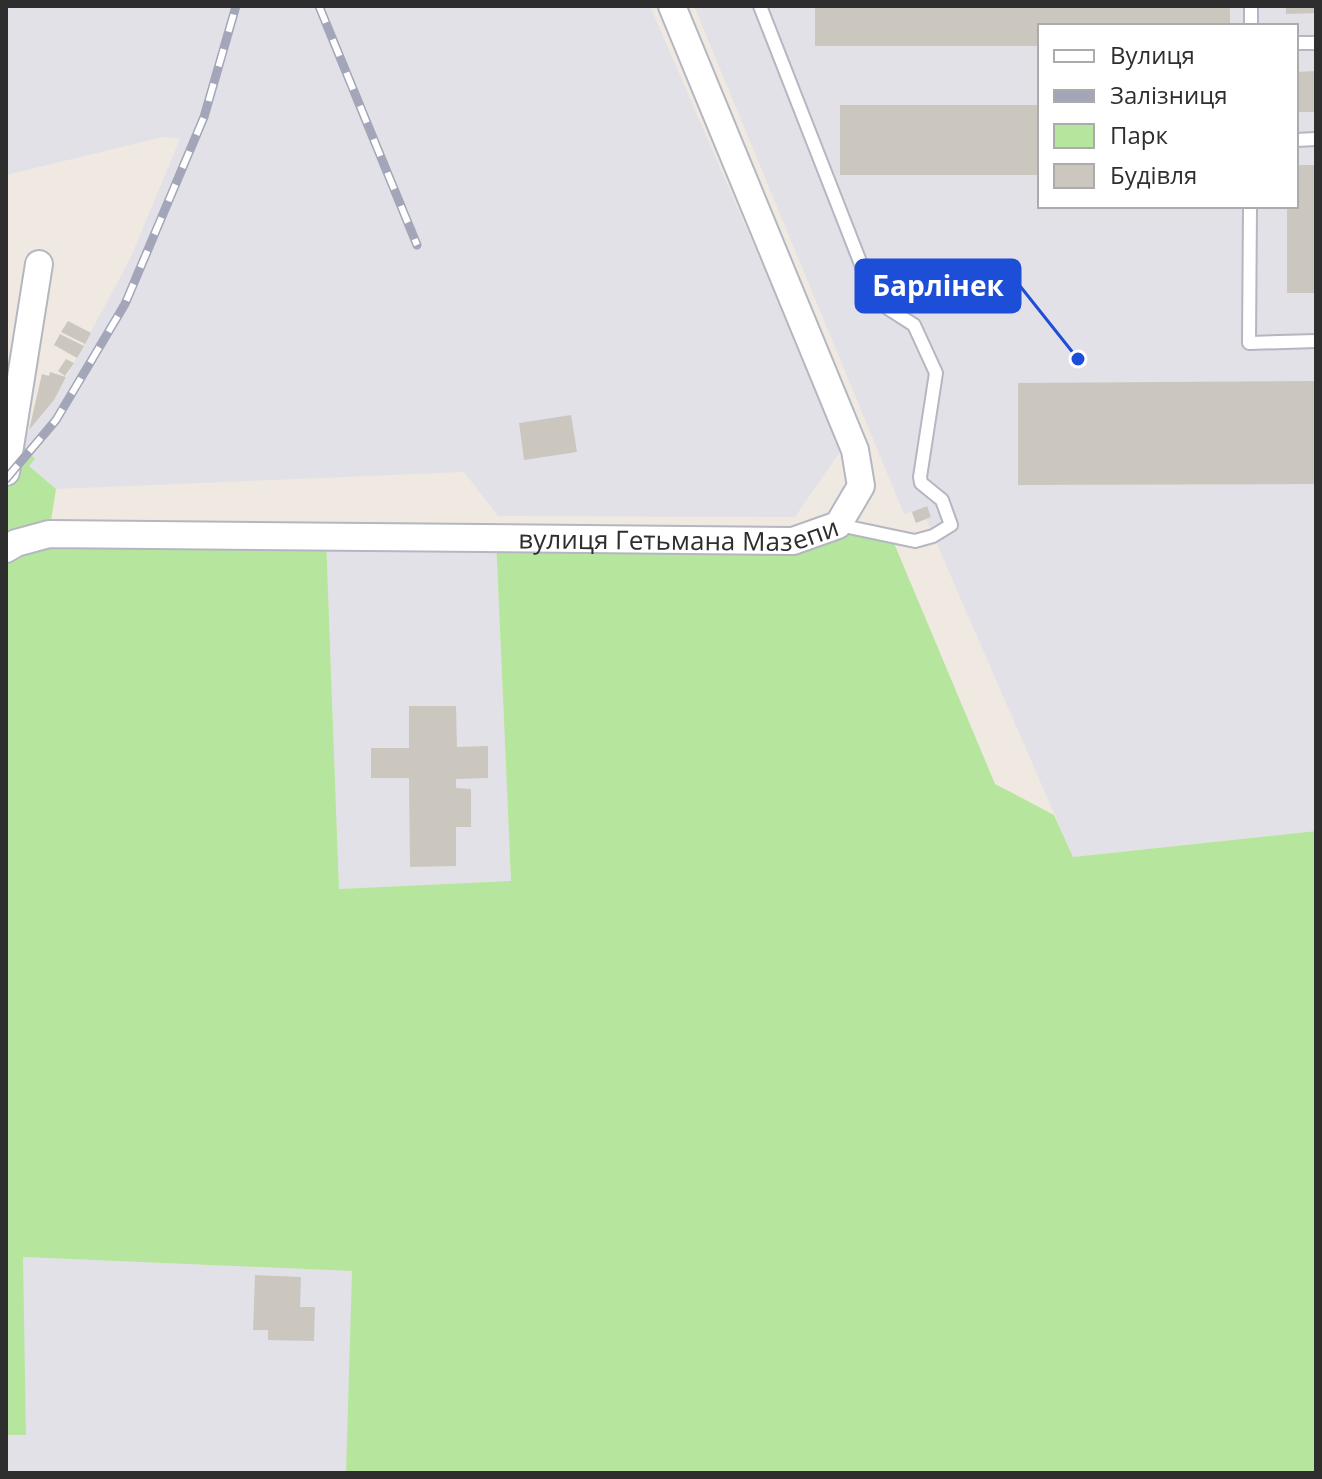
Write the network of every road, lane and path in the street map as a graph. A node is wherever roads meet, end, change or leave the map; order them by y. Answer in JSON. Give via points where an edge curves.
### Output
{"nodes":[{"id":1,"x":672,"y":6,"type":"edge"},
{"id":2,"x":760,"y":6,"type":"edge"},
{"id":3,"x":1250,"y":208,"type":"edge"},
{"id":4,"x":39,"y":264,"type":"dead end"},
{"id":5,"x":1316,"y":341,"type":"edge"},
{"id":6,"x":6,"y":472,"type":"edge"},
{"id":7,"x":838,"y":525,"type":"junction"},
{"id":8,"x":6,"y":549,"type":"edge"}],
"edges":[{"from":1,"to":7,"type":"street","name":"вулиця Гетьмана Мазепи","via":[[855,450],[861,486]]},
{"from":2,"to":7,"type":"lane","via":[[875,300],[914,325],[936,373],[920,477],[942,500],[951,525],[915,541]]},
{"from":3,"to":5,"type":"lane","via":[[1249,343]]},
{"from":4,"to":6,"type":"street"},
{"from":7,"to":8,"type":"street","name":"вулиця Гетьмана Мазепи","via":[[793,541],[49,534]]}]}
